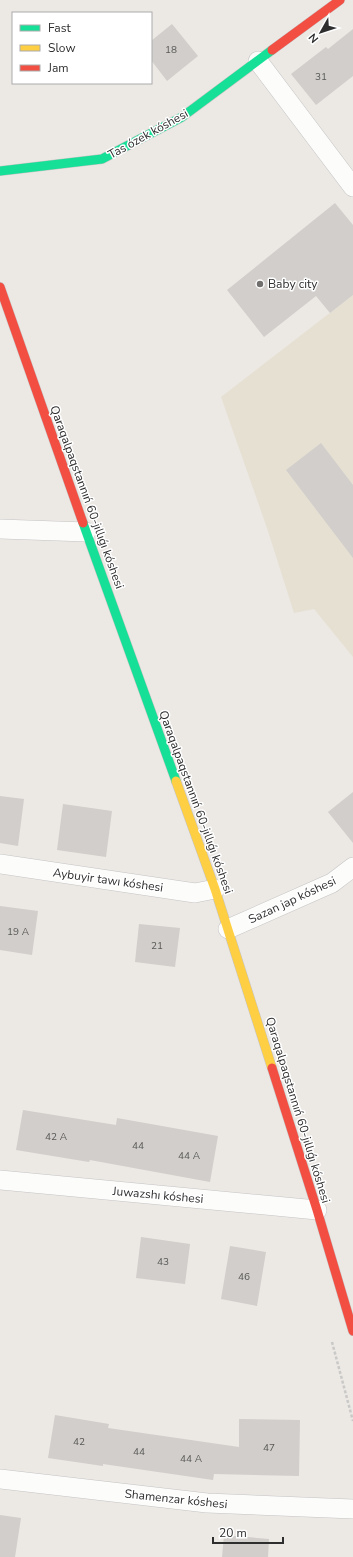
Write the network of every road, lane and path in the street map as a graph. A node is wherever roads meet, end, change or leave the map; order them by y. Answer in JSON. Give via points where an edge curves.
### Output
{"nodes":[{"id":1,"x":340,"y":0,"type":"edge"},
{"id":2,"x":258,"y":61,"type":"junction"},
{"id":3,"x":0,"y":172,"type":"edge"},
{"id":4,"x":353,"y":187,"type":"edge"},
{"id":5,"x":0,"y":287,"type":"edge"},
{"id":6,"x":0,"y":529,"type":"edge"},
{"id":7,"x":86,"y":532,"type":"junction"},
{"id":8,"x":0,"y":864,"type":"edge"},
{"id":9,"x":353,"y":867,"type":"edge"},
{"id":10,"x":215,"y":889,"type":"junction"},
{"id":11,"x":228,"y":929,"type":"junction"},
{"id":12,"x":0,"y":1180,"type":"edge"},
{"id":13,"x":317,"y":1210,"type":"junction"},
{"id":14,"x":353,"y":1331,"type":"edge"},
{"id":15,"x":0,"y":1479,"type":"edge"},
{"id":16,"x":353,"y":1509,"type":"edge"}],
"edges":[{"from":1,"to":2,"type":"street","name":"Tas ózek kóshesi"},
{"from":2,"to":3,"type":"street","name":"Tas ózek kóshesi","via":[[182,117],[102,159]]},
{"from":2,"to":4,"type":"street"},
{"from":5,"to":7,"type":"street","name":"Qaraqalpaqstannıń 60-jıllıǵı kóshesi"},
{"from":6,"to":7,"type":"street"},
{"from":7,"to":10,"type":"street","name":"Qaraqalpaqstannıń 60-jıllıǵı kóshesi"},
{"from":8,"to":10,"type":"street","name":"Aybuyir tawı kóshesi","via":[[195,892]]},
{"from":9,"to":11,"type":"street","name":"Sazan jap kóshesi","via":[[332,883]]},
{"from":10,"to":11,"type":"street","name":"Qaraqalpaqstannıń 60-jıllıǵı kóshesi"},
{"from":11,"to":13,"type":"street","name":"Qaraqalpaqstannıń 60-jıllıǵı kóshesi"},
{"from":12,"to":13,"type":"street","name":"Juwazshı kóshesi"},
{"from":13,"to":14,"type":"street","name":"Qaraqalpaqstannıń 60-jıllıǵı kóshesi"},
{"from":15,"to":16,"type":"street","name":"Shamenzar kóshesi","via":[[207,1503]]}]}
